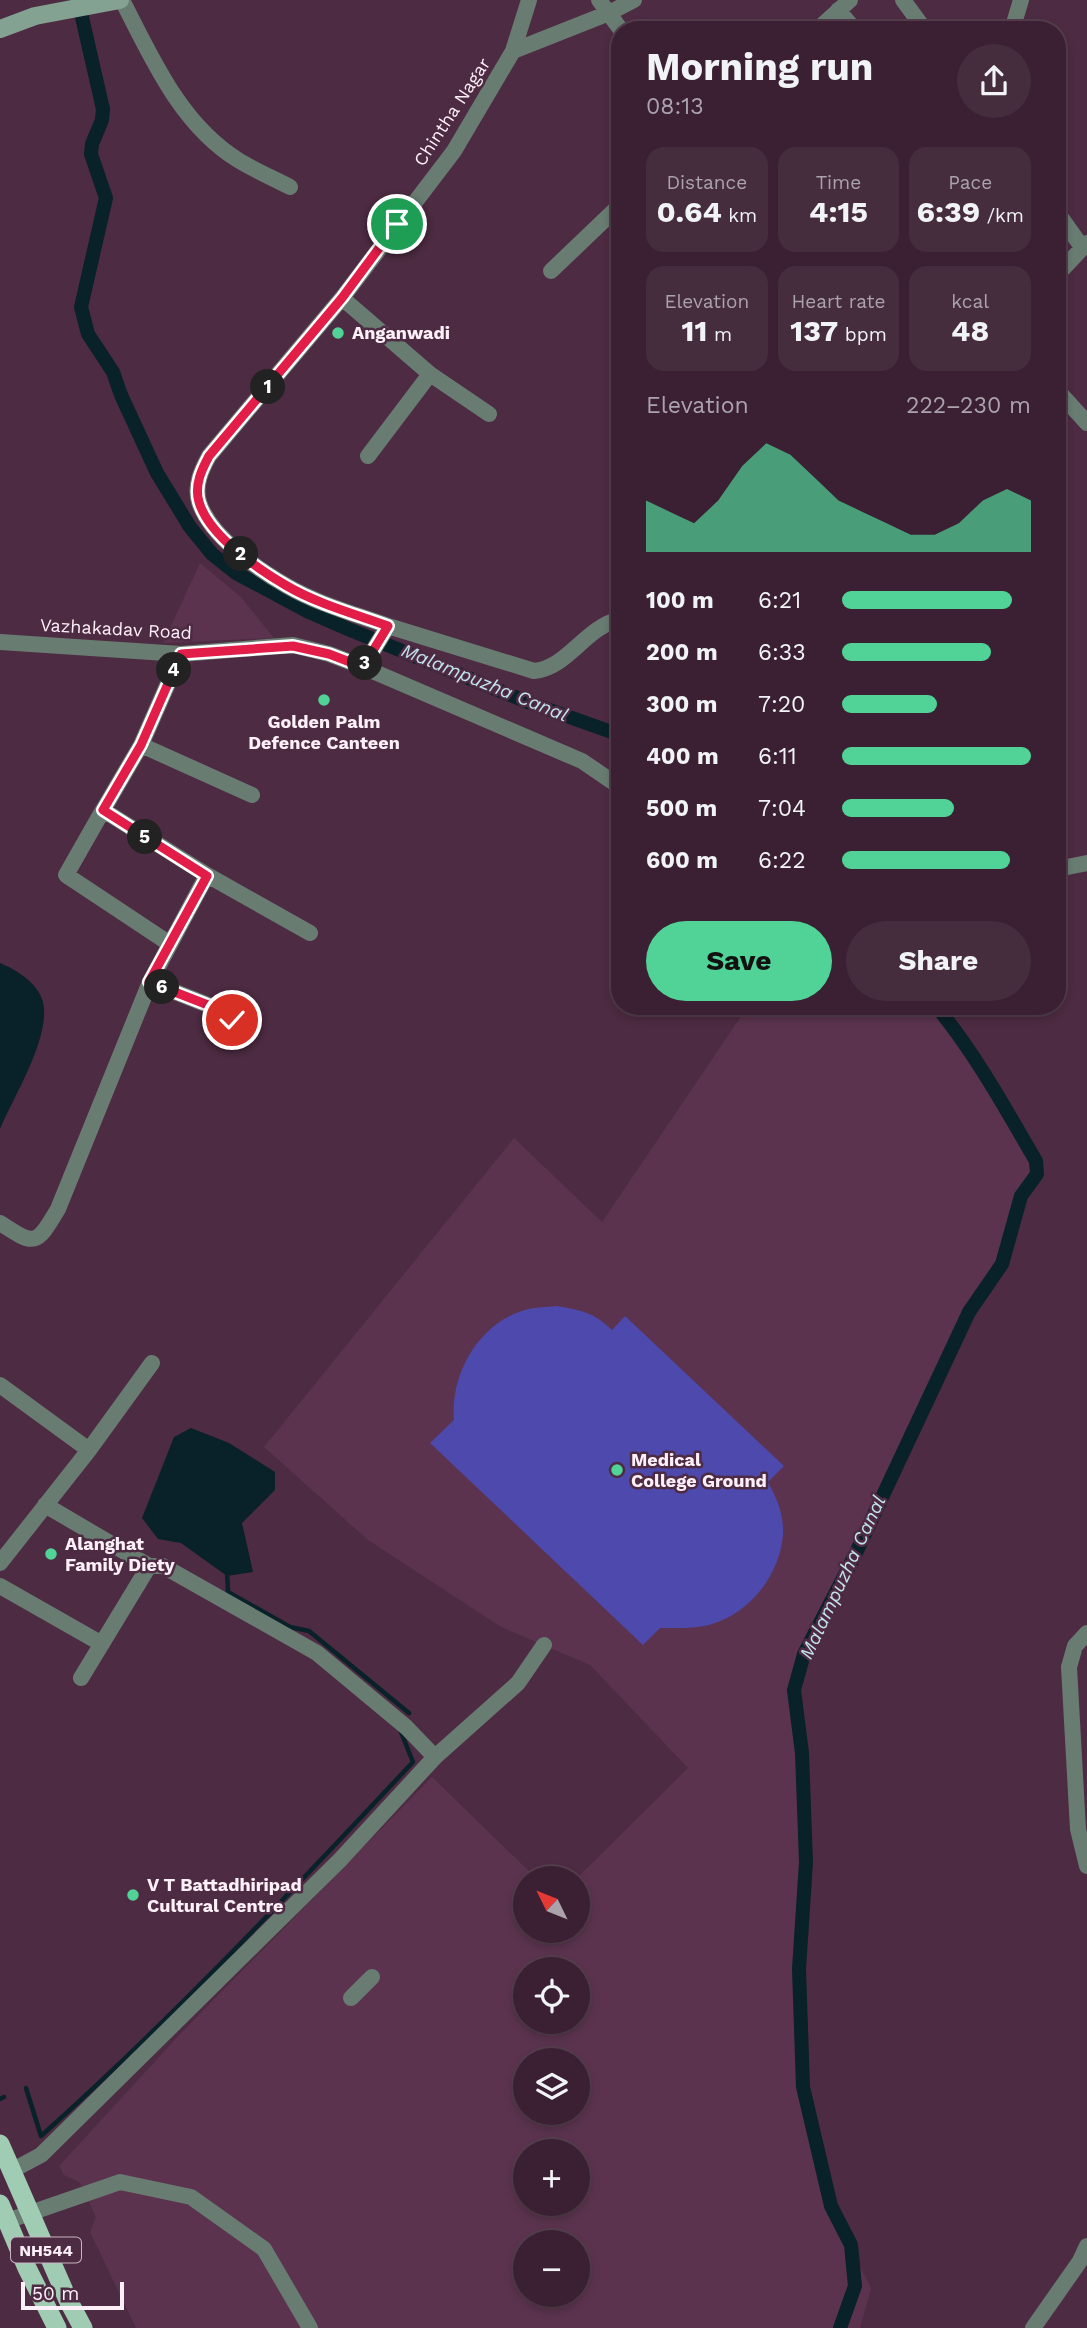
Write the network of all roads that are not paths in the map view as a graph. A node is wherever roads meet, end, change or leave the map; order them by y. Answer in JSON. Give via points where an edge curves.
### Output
{"nodes":[{"id":1,"x":121,"y":0,"type":"edge"},
{"id":2,"x":529,"y":0,"type":"edge"},
{"id":3,"x":634,"y":0,"type":"edge"},
{"id":4,"x":903,"y":0,"type":"edge"},
{"id":5,"x":1021,"y":0,"type":"edge"},
{"id":6,"x":89,"y":4,"type":"edge"},
{"id":7,"x":844,"y":5,"type":"edge"},
{"id":8,"x":604,"y":7,"type":"edge"},
{"id":9,"x":827,"y":21,"type":"edge"},
{"id":10,"x":918,"y":21,"type":"edge"},
{"id":11,"x":1015,"y":21,"type":"edge"},
{"id":12,"x":0,"y":29,"type":"edge"},
{"id":13,"x":513,"y":51,"type":"junction"},
{"id":14,"x":290,"y":187,"type":"dead end"},
{"id":15,"x":611,"y":214,"type":"edge"},
{"id":16,"x":1066,"y":223,"type":"edge"},
{"id":17,"x":1085,"y":245,"type":"edge"},
{"id":18,"x":1066,"y":265,"type":"edge"},
{"id":19,"x":551,"y":271,"type":"dead end"},
{"id":20,"x":342,"y":298,"type":"junction"},
{"id":21,"x":430,"y":374,"type":"junction"},
{"id":22,"x":1066,"y":400,"type":"edge"},
{"id":23,"x":489,"y":414,"type":"dead end"},
{"id":24,"x":1087,"y":424,"type":"edge"},
{"id":25,"x":368,"y":456,"type":"dead end"},
{"id":26,"x":611,"y":623,"type":"edge"},
{"id":27,"x":388,"y":626,"type":"junction"},
{"id":28,"x":0,"y":642,"type":"edge"},
{"id":29,"x":181,"y":654,"type":"junction"},
{"id":30,"x":363,"y":667,"type":"junction"},
{"id":31,"x":141,"y":745,"type":"junction"},
{"id":32,"x":611,"y":781,"type":"edge"},
{"id":33,"x":253,"y":796,"type":"dead end"},
{"id":34,"x":103,"y":810,"type":"junction"},
{"id":35,"x":1087,"y":863,"type":"edge"},
{"id":36,"x":1066,"y":867,"type":"edge"},
{"id":37,"x":207,"y":876,"type":"junction"},
{"id":38,"x":310,"y":933,"type":"dead end"},
{"id":39,"x":170,"y":944,"type":"junction"},
{"id":40,"x":149,"y":982,"type":"junction"},
{"id":41,"x":232,"y":1020,"type":"dead end"},
{"id":42,"x":0,"y":1223,"type":"edge"},
{"id":43,"x":152,"y":1363,"type":"dead end"},
{"id":44,"x":0,"y":1385,"type":"edge"},
{"id":45,"x":89,"y":1450,"type":"junction"},
{"id":46,"x":46,"y":1505,"type":"junction"},
{"id":47,"x":0,"y":1563,"type":"edge"},
{"id":48,"x":149,"y":1566,"type":"junction"},
{"id":49,"x":0,"y":1586,"type":"edge"},
{"id":50,"x":1087,"y":1633,"type":"edge"},
{"id":51,"x":102,"y":1644,"type":"junction"},
{"id":52,"x":544,"y":1645,"type":"dead end"},
{"id":53,"x":81,"y":1678,"type":"dead end"},
{"id":54,"x":435,"y":1757,"type":"junction"},
{"id":55,"x":1087,"y":1866,"type":"edge"},
{"id":56,"x":372,"y":1977,"type":"dead end"},
{"id":57,"x":351,"y":1998,"type":"dead end"},
{"id":58,"x":0,"y":2144,"type":"edge"},
{"id":59,"x":11,"y":2171,"type":"junction"},
{"id":60,"x":30,"y":2211,"type":"junction"},
{"id":61,"x":3,"y":2213,"type":"edge"},
{"id":62,"x":1087,"y":2246,"type":"edge"},
{"id":63,"x":57,"y":2328,"type":"edge"},
{"id":64,"x":83,"y":2328,"type":"edge"},
{"id":65,"x":310,"y":2328,"type":"edge"},
{"id":66,"x":1033,"y":2328,"type":"edge"}],
"edges":[{"from":1,"to":6,"type":"main road"},
{"from":1,"to":14,"type":"street","via":[[162,78],[202,131],[237,159]]},
{"from":2,"to":13,"type":"street","name":"Chintha Nagar"},
{"from":3,"to":8,"type":"street"},
{"from":4,"to":10,"type":"street"},
{"from":5,"to":11,"type":"street"},
{"from":6,"to":12,"type":"main road"},
{"from":7,"to":9,"type":"street"},
{"from":8,"to":13,"type":"street"},
{"from":13,"to":20,"type":"street","name":"Chintha Nagar","via":[[454,152]]},
{"from":15,"to":19,"type":"street"},
{"from":16,"to":17,"type":"street"},
{"from":17,"to":18,"type":"street"},
{"from":20,"to":21,"type":"street"},
{"from":20,"to":27,"type":"street","name":"Chintha Nagar","via":[[209,456],[200,473],[198,501],[219,535],[288,587]]},
{"from":21,"to":23,"type":"street"},
{"from":21,"to":25,"type":"street"},
{"from":22,"to":24,"type":"street"},
{"from":26,"to":27,"type":"street","name":"Chintha Nagar","via":[[590,633],[554,666],[534,671]]},
{"from":27,"to":30,"type":"street"},
{"from":28,"to":29,"type":"street","name":"Vazhakadav Road"},
{"from":29,"to":30,"type":"street","name":"Vazhakadav Road","via":[[293,646]]},
{"from":29,"to":31,"type":"street"},
{"from":30,"to":32,"type":"street","name":"Vazhakadav Road","via":[[582,761]]},
{"from":31,"to":33,"type":"street"},
{"from":31,"to":34,"type":"street"},
{"from":34,"to":37,"type":"street"},
{"from":34,"to":39,"type":"street","via":[[65,875]]},
{"from":35,"to":36,"type":"street"},
{"from":37,"to":38,"type":"street"},
{"from":37,"to":39,"type":"street"},
{"from":39,"to":40,"type":"street"},
{"from":40,"to":41,"type":"street","via":[[208,1005]]},
{"from":40,"to":42,"type":"street","via":[[58,1209],[34,1240],[25,1240]]},
{"from":43,"to":45,"type":"street"},
{"from":44,"to":45,"type":"street"},
{"from":45,"to":46,"type":"street"},
{"from":46,"to":47,"type":"street"},
{"from":46,"to":48,"type":"street"},
{"from":48,"to":51,"type":"street"},
{"from":48,"to":54,"type":"street","via":[[163,1566],[317,1653]]},
{"from":49,"to":51,"type":"street"},
{"from":50,"to":55,"type":"street","via":[[1074,1646],[1069,1667],[1078,1829]]},
{"from":51,"to":53,"type":"street"},
{"from":52,"to":54,"type":"street","via":[[518,1684]]},
{"from":54,"to":59,"type":"street","via":[[340,1860],[41,2155]]},
{"from":56,"to":57,"type":"street"},
{"from":58,"to":59,"type":"highway","number":"NH544"},
{"from":59,"to":60,"type":"highway","number":"NH544"},
{"from":60,"to":61,"type":"street"},
{"from":60,"to":64,"type":"highway","number":"NH544"},
{"from":60,"to":65,"type":"street","via":[[120,2182],[191,2197],[264,2249]]},
{"from":61,"to":63,"type":"highway","number":"NH544"},
{"from":62,"to":66,"type":"street"}]}
